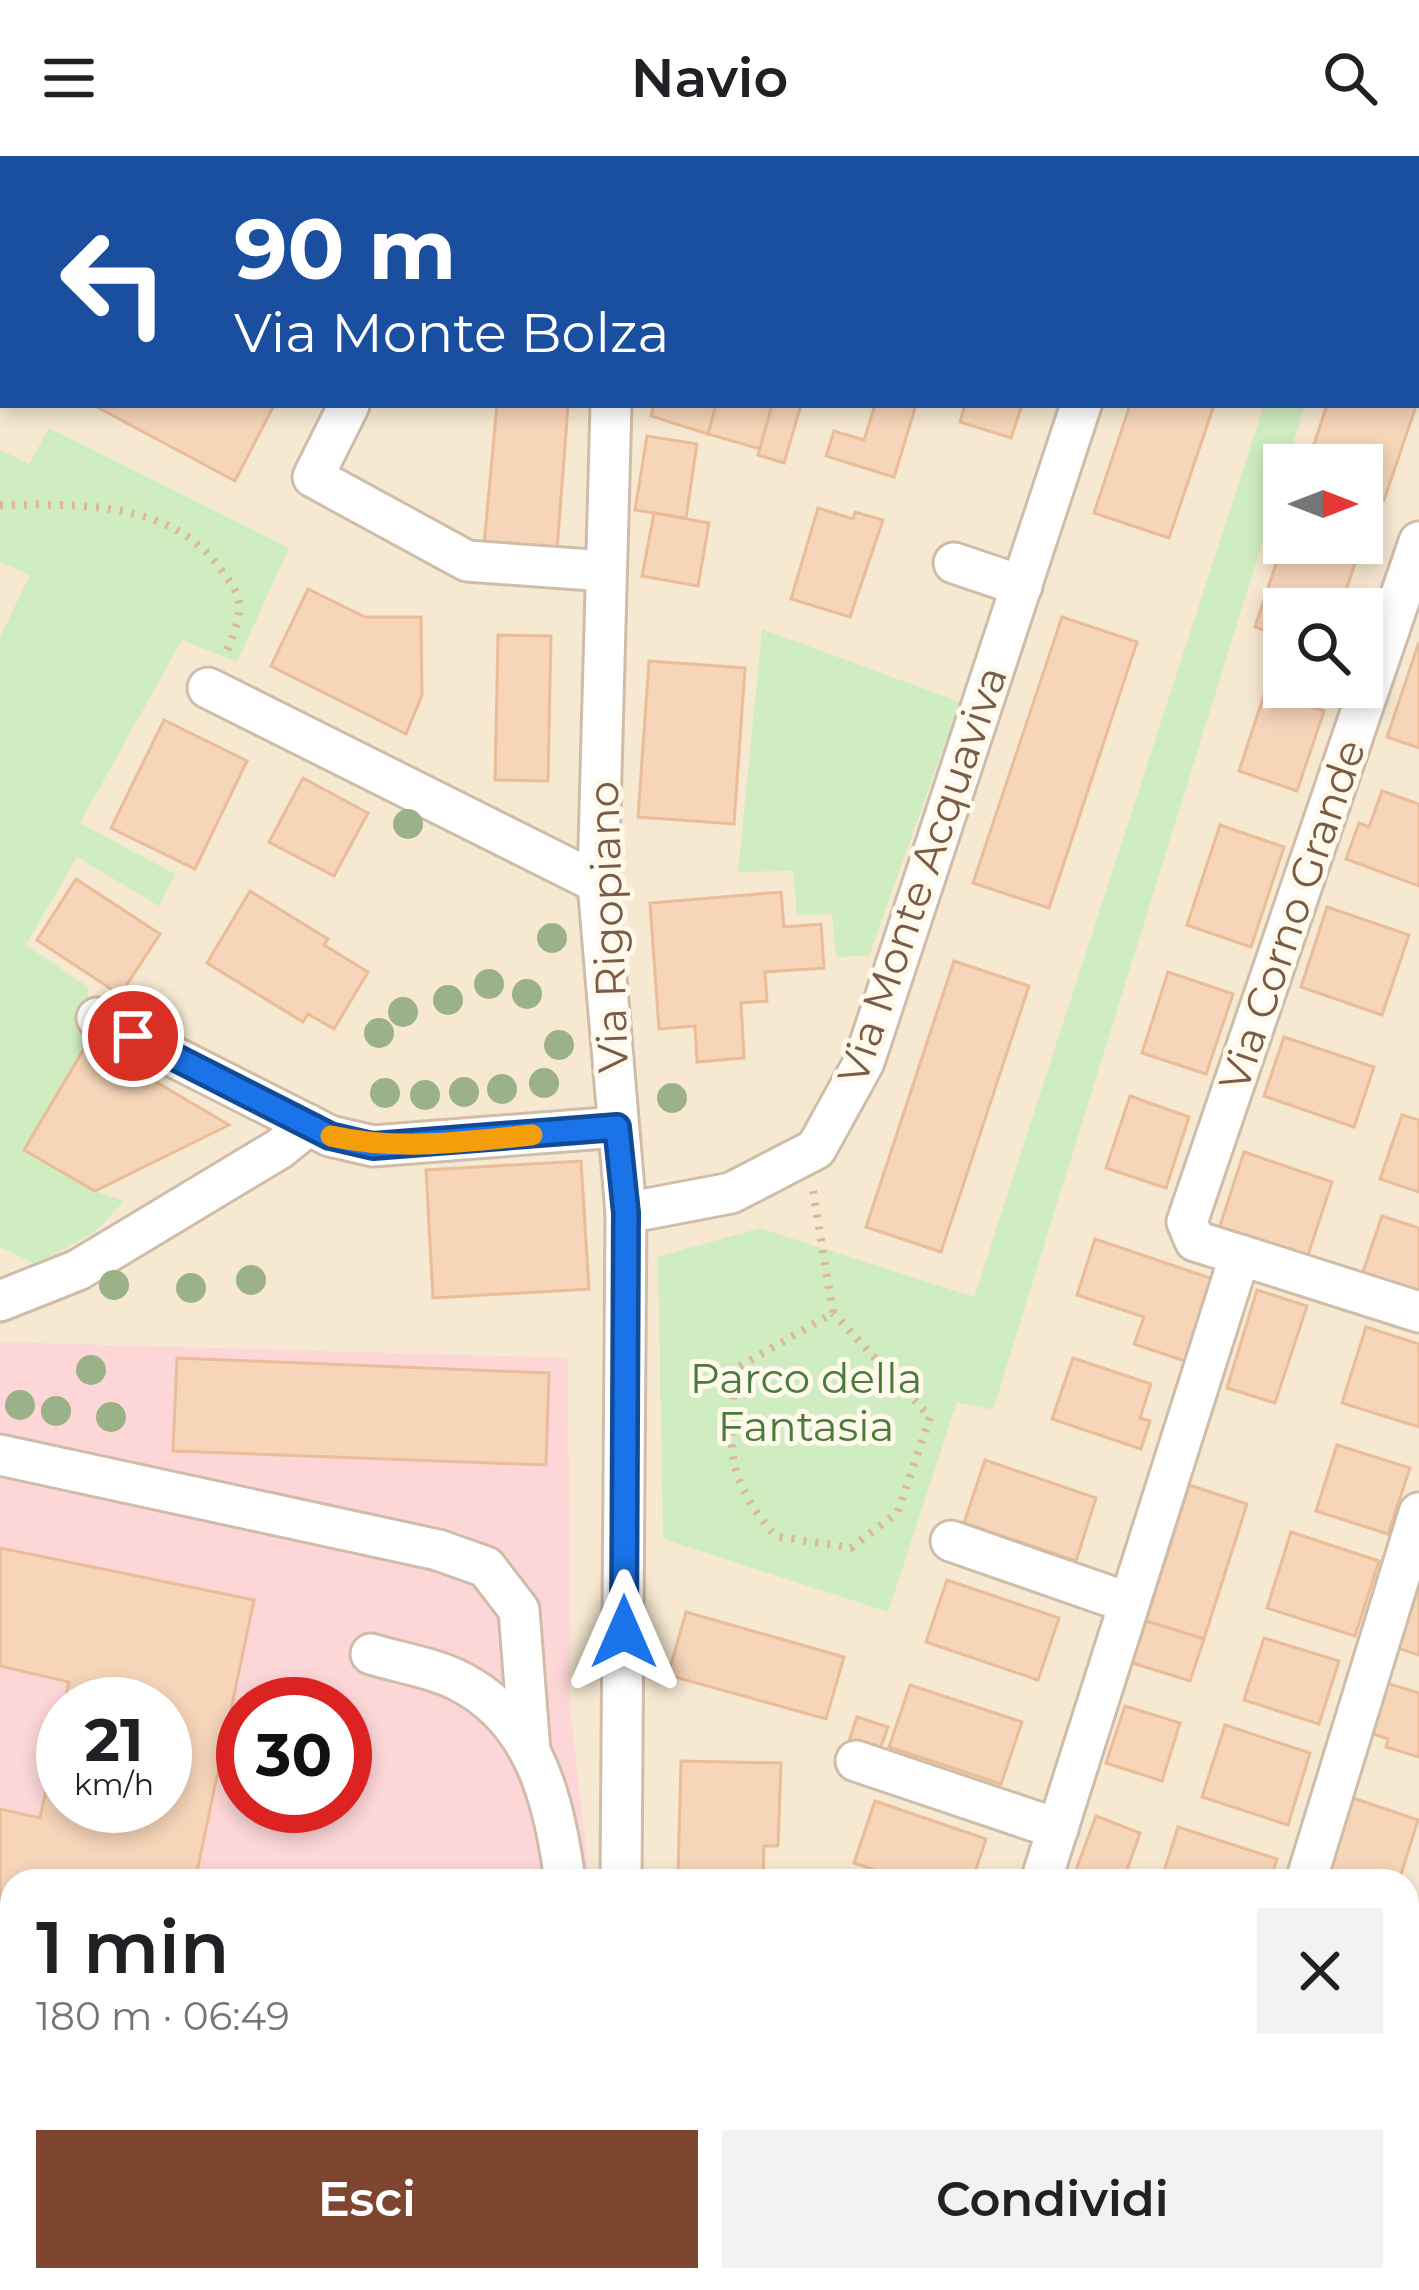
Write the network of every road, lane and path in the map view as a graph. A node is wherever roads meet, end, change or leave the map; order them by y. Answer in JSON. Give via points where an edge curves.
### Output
{"nodes":[{"id":1,"x":348,"y":408,"type":"edge"},
{"id":2,"x":611,"y":408,"type":"edge"},
{"id":3,"x":1080,"y":408,"type":"edge"},
{"id":4,"x":0,"y":505,"type":"edge"},
{"id":5,"x":1419,"y":542,"type":"edge"},
{"id":6,"x":954,"y":562,"type":"dead end"},
{"id":7,"x":606,"y":571,"type":"junction"},
{"id":8,"x":1022,"y":586,"type":"junction"},
{"id":9,"x":208,"y":688,"type":"joint"},
{"id":10,"x":598,"y":883,"type":"junction"},
{"id":11,"x":97,"y":1018,"type":"dead end"},
{"id":12,"x":309,"y":1125,"type":"junction"},
{"id":13,"x":617,"y":1127,"type":"junction"},
{"id":14,"x":805,"y":1154,"type":"junction"},
{"id":15,"x":626,"y":1213,"type":"junction"},
{"id":16,"x":1240,"y":1255,"type":"junction"},
{"id":17,"x":0,"y":1301,"type":"edge"},
{"id":18,"x":1419,"y":1312,"type":"edge"},
{"id":19,"x":833,"y":1313,"type":"junction"},
{"id":20,"x":0,"y":1455,"type":"edge"},
{"id":21,"x":1419,"y":1513,"type":"edge"},
{"id":22,"x":951,"y":1540,"type":"dead end"},
{"id":23,"x":1129,"y":1603,"type":"junction"},
{"id":24,"x":371,"y":1654,"type":"dead end"},
{"id":25,"x":530,"y":1752,"type":"junction"},
{"id":26,"x":856,"y":1761,"type":"dead end"},
{"id":27,"x":1058,"y":1829,"type":"junction"},
{"id":28,"x":564,"y":1869,"type":"edge"},
{"id":29,"x":622,"y":1869,"type":"edge"},
{"id":30,"x":1046,"y":1869,"type":"edge"},
{"id":31,"x":1310,"y":1869,"type":"edge"}],
"edges":[{"from":1,"to":7,"type":"street","via":[[313,477],[467,561]]},
{"from":2,"to":7,"type":"street","name":"Via Rigopiano"},
{"from":3,"to":8,"type":"street","name":"Via Monte Acquaviva"},
{"from":4,"to":9,"type":"path","via":[[92,503],[186,535],[238,595],[239,614]]},
{"from":5,"to":16,"type":"street","name":"Via Corno Grande","via":[[1187,1222],[1195,1241]]},
{"from":6,"to":8,"type":"street"},
{"from":7,"to":10,"type":"street","name":"Via Rigopiano"},
{"from":8,"to":14,"type":"street","name":"Via Monte Acquaviva","via":[[864,1063],[816,1149]]},
{"from":9,"to":10,"type":"street"},
{"from":10,"to":13,"type":"street","name":"Via Rigopiano"},
{"from":11,"to":12,"type":"street"},
{"from":12,"to":13,"type":"street","via":[[373,1146]]},
{"from":12,"to":17,"type":"street","via":[[78,1270]]},
{"from":13,"to":15,"type":"street","name":"Via Rigopiano"},
{"from":14,"to":15,"type":"street","name":"Via Monte Acquaviva","via":[[731,1193]]},
{"from":14,"to":19,"type":"path"},
{"from":15,"to":29,"type":"street","name":"Via Rigopiano"},
{"from":16,"to":18,"type":"street","name":"Via Corno Grande"},
{"from":16,"to":23,"type":"street"},
{"from":19,"to":19,"type":"path","via":[[735,1369],[729,1459],[751,1508],[775,1536],[851,1548],[898,1512],[930,1417]]},
{"from":20,"to":25,"type":"street","via":[[486,1567],[519,1610]]},
{"from":21,"to":31,"type":"street"},
{"from":22,"to":23,"type":"street"},
{"from":23,"to":27,"type":"street"},
{"from":24,"to":25,"type":"street","via":[[460,1681],[502,1712]]},
{"from":25,"to":28,"type":"street","via":[[557,1816]]},
{"from":26,"to":27,"type":"street"},
{"from":27,"to":30,"type":"street"}]}
